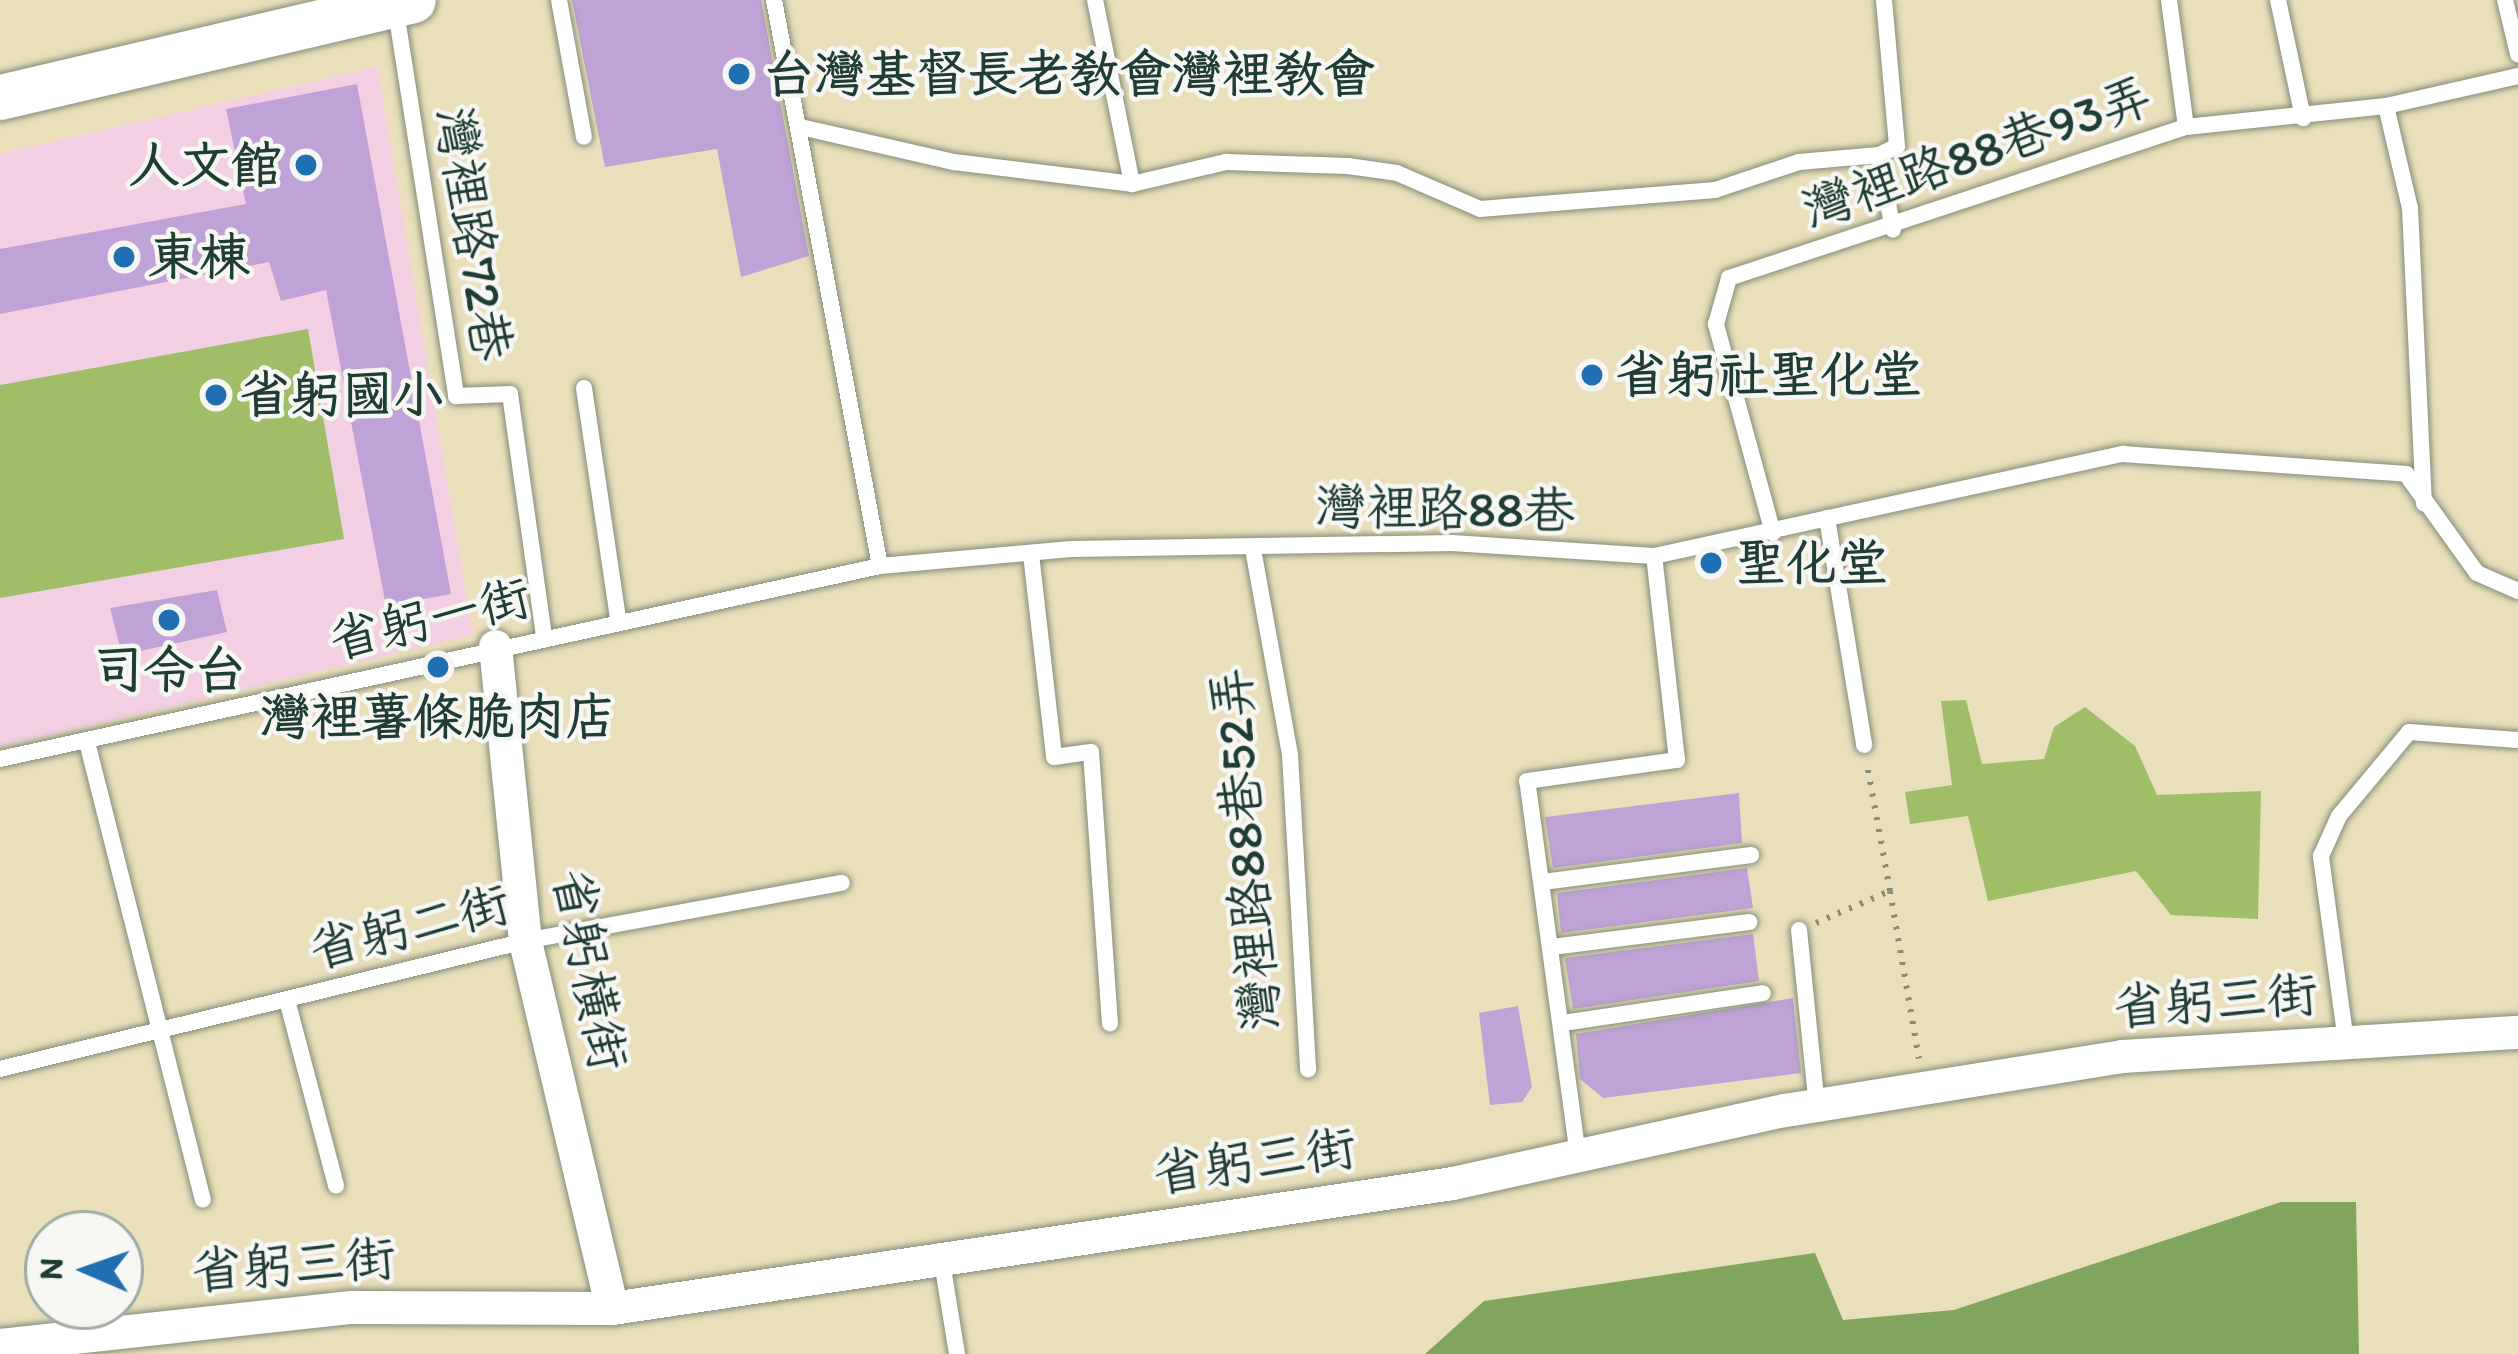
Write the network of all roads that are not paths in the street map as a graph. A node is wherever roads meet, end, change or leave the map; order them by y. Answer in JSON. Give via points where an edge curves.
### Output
{"nodes":[{"id":1,"x":559,"y":0,"type":"edge"},
{"id":2,"x":774,"y":0,"type":"edge"},
{"id":3,"x":1095,"y":0,"type":"edge"},
{"id":4,"x":1884,"y":0,"type":"edge"},
{"id":5,"x":2169,"y":0,"type":"edge"},
{"id":6,"x":2278,"y":0,"type":"edge"},
{"id":7,"x":2505,"y":0,"type":"edge"},
{"id":8,"x":400,"y":1,"type":"edge"},
{"id":9,"x":2518,"y":54,"type":"edge"},
{"id":10,"x":2518,"y":76,"type":"edge"},
{"id":11,"x":0,"y":97,"type":"edge"},
{"id":12,"x":2386,"y":106,"type":"junction"},
{"id":13,"x":2303,"y":118,"type":"junction"},
{"id":14,"x":2186,"y":127,"type":"junction"},
{"id":15,"x":805,"y":128,"type":"junction"},
{"id":16,"x":584,"y":137,"type":"dead end"},
{"id":17,"x":1879,"y":155,"type":"junction"},
{"id":18,"x":1132,"y":184,"type":"junction"},
{"id":19,"x":1893,"y":230,"type":"junction"},
{"id":20,"x":584,"y":388,"type":"dead end"},
{"id":21,"x":2424,"y":507,"type":"junction"},
{"id":22,"x":1827,"y":518,"type":"junction"},
{"id":23,"x":1773,"y":533,"type":"junction"},
{"id":24,"x":1253,"y":549,"type":"junction"},
{"id":25,"x":1031,"y":554,"type":"junction"},
{"id":26,"x":1654,"y":556,"type":"junction"},
{"id":27,"x":880,"y":566,"type":"junction"},
{"id":28,"x":2518,"y":591,"type":"edge"},
{"id":29,"x":618,"y":619,"type":"junction"},
{"id":30,"x":544,"y":635,"type":"junction"},
{"id":31,"x":495,"y":646,"type":"junction"},
{"id":32,"x":2518,"y":740,"type":"edge"},
{"id":33,"x":87,"y":742,"type":"junction"},
{"id":34,"x":1864,"y":745,"type":"road end"},
{"id":35,"x":0,"y":759,"type":"edge"},
{"id":36,"x":1751,"y":855,"type":"dead end"},
{"id":37,"x":1543,"y":882,"type":"junction"},
{"id":38,"x":842,"y":883,"type":"dead end"},
{"id":39,"x":1749,"y":922,"type":"dead end"},
{"id":40,"x":1799,"y":930,"type":"road end"},
{"id":41,"x":525,"y":941,"type":"junction"},
{"id":42,"x":1552,"y":947,"type":"junction"},
{"id":43,"x":1763,"y":993,"type":"dead end"},
{"id":44,"x":287,"y":1000,"type":"junction"},
{"id":45,"x":1110,"y":1023,"type":"dead end"},
{"id":46,"x":1563,"y":1023,"type":"junction"},
{"id":47,"x":2518,"y":1032,"type":"edge"},
{"id":48,"x":161,"y":1033,"type":"junction"},
{"id":49,"x":2346,"y":1042,"type":"junction"},
{"id":50,"x":0,"y":1069,"type":"edge"},
{"id":51,"x":1308,"y":1070,"type":"dead end"},
{"id":52,"x":1817,"y":1106,"type":"junction"},
{"id":53,"x":1578,"y":1156,"type":"junction"},
{"id":54,"x":336,"y":1186,"type":"dead end"},
{"id":55,"x":203,"y":1200,"type":"dead end"},
{"id":56,"x":942,"y":1262,"type":"junction"},
{"id":57,"x":612,"y":1308,"type":"junction"},
{"id":58,"x":0,"y":1345,"type":"edge"},
{"id":59,"x":957,"y":1354,"type":"edge"}],
"edges":[{"from":1,"to":16,"type":"lane"},
{"from":2,"to":15,"type":"lane"},
{"from":3,"to":18,"type":"lane"},
{"from":4,"to":17,"type":"lane","via":[[1897,146]]},
{"from":5,"to":14,"type":"lane"},
{"from":6,"to":13,"type":"lane"},
{"from":7,"to":9,"type":"lane"},
{"from":8,"to":11,"type":"street"},
{"from":8,"to":30,"type":"lane","name":"灣裡路72巷","via":[[456,396],[510,394]]},
{"from":10,"to":12,"type":"lane","name":"灣裡路88巷93弄"},
{"from":12,"to":13,"type":"lane","name":"灣裡路88巷93弄"},
{"from":12,"to":21,"type":"lane","via":[[2410,208]]},
{"from":13,"to":14,"type":"lane","name":"灣裡路88巷93弄"},
{"from":14,"to":19,"type":"lane","name":"灣裡路88巷93弄"},
{"from":15,"to":18,"type":"lane","via":[[954,162]]},
{"from":15,"to":27,"type":"lane"},
{"from":17,"to":18,"type":"lane","via":[[1799,162],[1715,190],[1480,209],[1397,172],[1348,166],[1226,162]]},
{"from":17,"to":19,"type":"lane"},
{"from":19,"to":23,"type":"lane","name":"灣裡路88巷93弄","via":[[1720,290],[1716,324]]},
{"from":20,"to":29,"type":"lane"},
{"from":21,"to":22,"type":"lane","name":"灣裡路88巷","via":[[2406,474],[2123,454]]},
{"from":21,"to":28,"type":"lane","name":"灣裡路88巷","via":[[2477,573]]},
{"from":22,"to":23,"type":"lane","name":"灣裡路88巷"},
{"from":22,"to":34,"type":"lane"},
{"from":23,"to":26,"type":"lane","name":"灣裡路88巷"},
{"from":24,"to":25,"type":"lane","name":"灣裡路88巷"},
{"from":24,"to":26,"type":"lane","name":"灣裡路88巷","via":[[1452,543]]},
{"from":24,"to":51,"type":"lane","name":"灣裡路88巷52弄","via":[[1290,754]]},
{"from":25,"to":27,"type":"lane","name":"灣裡路88巷"},
{"from":25,"to":45,"type":"lane","via":[[1054,757],[1091,752]]},
{"from":26,"to":37,"type":"lane","via":[[1677,760],[1527,781]]},
{"from":27,"to":29,"type":"lane","name":"省躬一街"},
{"from":29,"to":30,"type":"lane","name":"省躬一街"},
{"from":30,"to":31,"type":"lane","name":"省躬一街"},
{"from":31,"to":33,"type":"lane","name":"省躬一街"},
{"from":31,"to":41,"type":"street","name":"省躬橫街"},
{"from":32,"to":49,"type":"lane","via":[[2409,732],[2339,816],[2321,856]]},
{"from":33,"to":35,"type":"lane","name":"省躬一街"},
{"from":33,"to":48,"type":"lane"},
{"from":36,"to":37,"type":"lane"},
{"from":37,"to":42,"type":"lane"},
{"from":38,"to":41,"type":"lane","name":"省躬二街"},
{"from":39,"to":42,"type":"lane"},
{"from":40,"to":52,"type":"lane"},
{"from":41,"to":44,"type":"lane","name":"省躬二街"},
{"from":41,"to":57,"type":"street","name":"省躬橫街"},
{"from":42,"to":46,"type":"lane"},
{"from":43,"to":46,"type":"lane"},
{"from":44,"to":48,"type":"lane","name":"省躬二街"},
{"from":44,"to":54,"type":"lane"},
{"from":46,"to":53,"type":"lane"},
{"from":47,"to":49,"type":"street","name":"省躬三街"},
{"from":48,"to":50,"type":"lane","name":"省躬二街"},
{"from":48,"to":55,"type":"lane"},
{"from":49,"to":52,"type":"street","name":"省躬三街","via":[[2122,1056]]},
{"from":52,"to":53,"type":"street","name":"省躬三街"},
{"from":53,"to":56,"type":"street","name":"省躬三街"},
{"from":56,"to":57,"type":"street","name":"省躬三街"},
{"from":56,"to":59,"type":"lane"},
{"from":57,"to":58,"type":"street","name":"省躬三街","via":[[351,1307]]}]}
